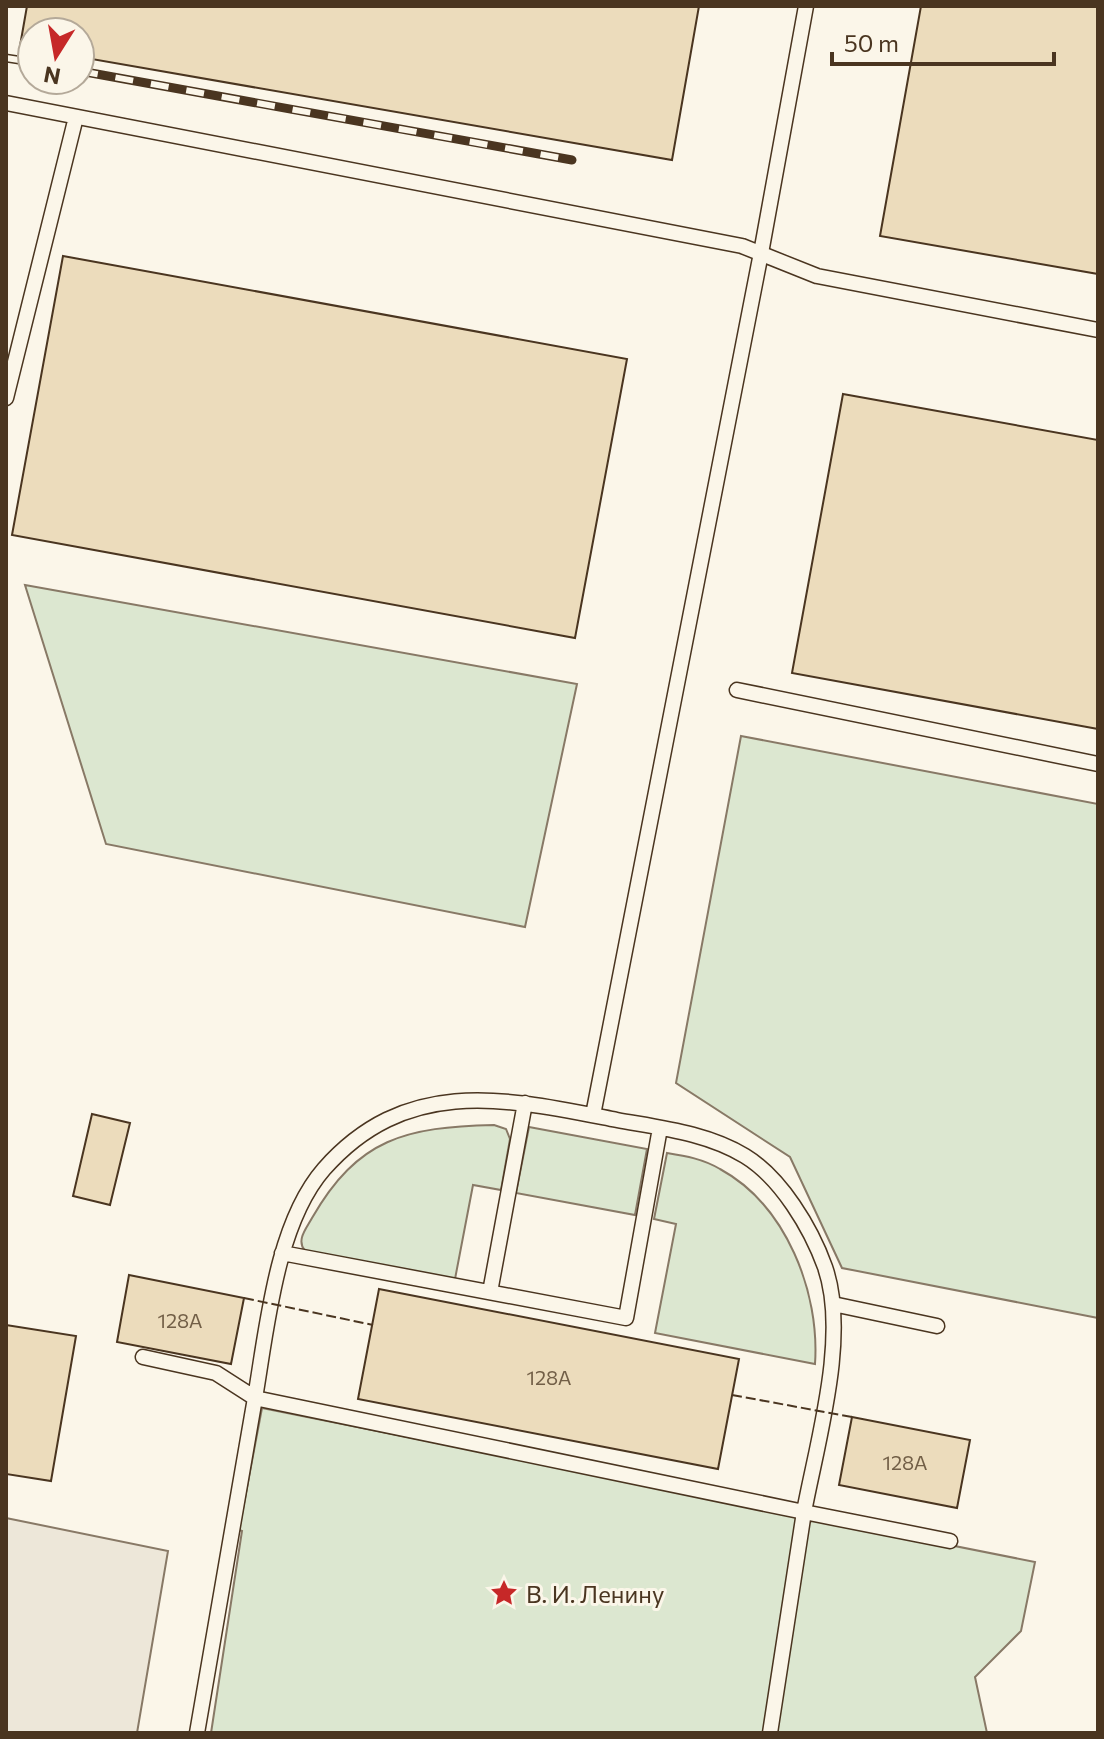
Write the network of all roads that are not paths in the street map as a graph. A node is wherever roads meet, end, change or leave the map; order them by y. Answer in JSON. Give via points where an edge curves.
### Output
{"nodes":[{"id":1,"x":806,"y":6,"type":"edge"},
{"id":2,"x":6,"y":103,"type":"edge"},
{"id":3,"x":76,"y":117,"type":"junction"},
{"id":4,"x":761,"y":253,"type":"junction"},
{"id":5,"x":1098,"y":330,"type":"edge"},
{"id":6,"x":6,"y":398,"type":"edge"},
{"id":7,"x":737,"y":690,"type":"dead end"},
{"id":8,"x":1098,"y":764,"type":"edge"},
{"id":9,"x":525,"y":1103,"type":"junction"},
{"id":10,"x":593,"y":1115,"type":"junction"},
{"id":11,"x":660,"y":1128,"type":"junction"},
{"id":12,"x":282,"y":1253,"type":"junction"},
{"id":13,"x":490,"y":1292,"type":"junction"},
{"id":14,"x":833,"y":1304,"type":"junction"},
{"id":15,"x":937,"y":1326,"type":"dead end"},
{"id":16,"x":143,"y":1357,"type":"dead end"},
{"id":17,"x":255,"y":1398,"type":"junction"},
{"id":18,"x":804,"y":1512,"type":"junction"},
{"id":19,"x":950,"y":1541,"type":"dead end"},
{"id":20,"x":197,"y":1733,"type":"edge"},
{"id":21,"x":770,"y":1733,"type":"edge"}],
"edges":[{"from":1,"to":4,"type":"lane"},
{"from":2,"to":3,"type":"lane"},
{"from":3,"to":4,"type":"lane"},
{"from":3,"to":6,"type":"lane"},
{"from":4,"to":5,"type":"lane","via":[[817,276]]},
{"from":4,"to":10,"type":"lane"},
{"from":7,"to":8,"type":"lane"},
{"from":9,"to":10,"type":"lane"},
{"from":9,"to":12,"type":"lane","via":[[457,1100],[416,1108],[377,1125],[323,1170],[302,1203]]},
{"from":9,"to":13,"type":"lane"},
{"from":10,"to":11,"type":"lane"},
{"from":11,"to":13,"type":"lane","via":[[626,1318]]},
{"from":11,"to":14,"type":"lane","via":[[711,1140],[746,1157],[770,1177],[793,1204],[825,1267]]},
{"from":12,"to":13,"type":"lane"},
{"from":12,"to":17,"type":"lane"},
{"from":14,"to":15,"type":"lane"},
{"from":14,"to":18,"type":"lane","via":[[829,1379]]},
{"from":16,"to":17,"type":"lane","via":[[216,1373]]},
{"from":17,"to":18,"type":"lane"},
{"from":17,"to":20,"type":"lane"},
{"from":18,"to":19,"type":"lane"},
{"from":18,"to":21,"type":"lane"}]}
